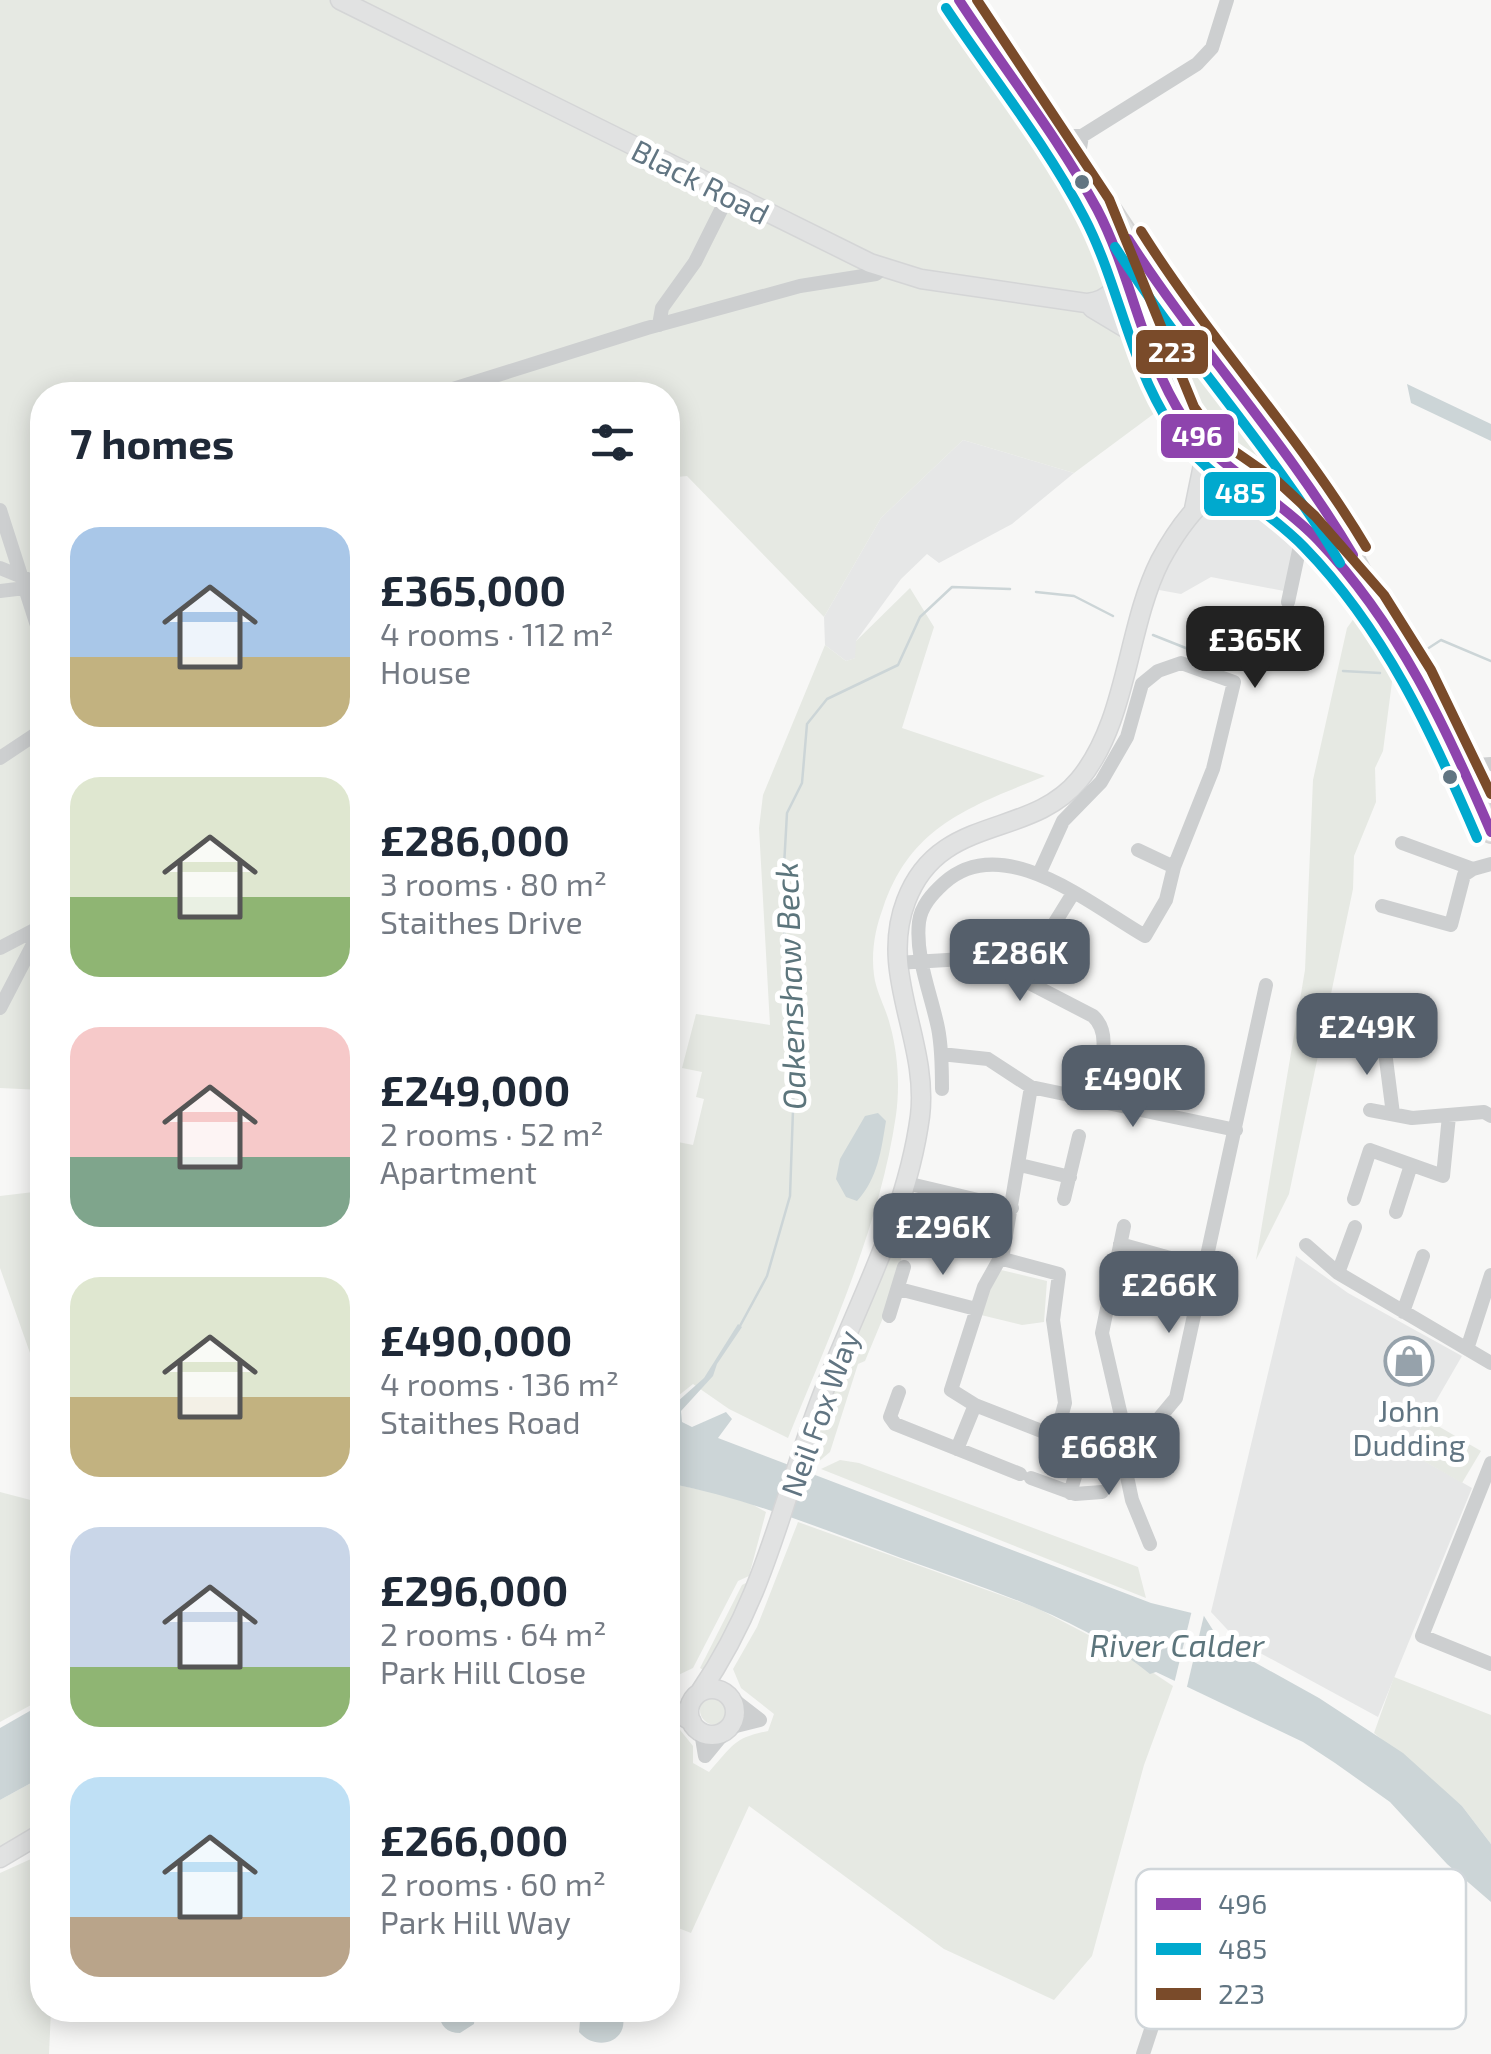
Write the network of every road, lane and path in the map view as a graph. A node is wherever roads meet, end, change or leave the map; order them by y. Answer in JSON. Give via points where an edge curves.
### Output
{"nodes":[{"id":1,"x":340,"y":0,"type":"edge"},
{"id":2,"x":958,"y":0,"type":"edge"},
{"id":3,"x":1227,"y":0,"type":"edge"},
{"id":4,"x":990,"y":46,"type":"junction"},
{"id":5,"x":1073,"y":148,"type":"junction"},
{"id":6,"x":729,"y":194,"type":"junction"},
{"id":7,"x":1122,"y":266,"type":"junction"},
{"id":8,"x":883,"y":268,"type":"junction"},
{"id":9,"x":1082,"y":304,"type":"junction"},
{"id":10,"x":1136,"y":310,"type":"junction"},
{"id":11,"x":659,"y":325,"type":"junction"},
{"id":12,"x":1188,"y":328,"type":"junction"},
{"id":13,"x":1151,"y":354,"type":"junction"},
{"id":14,"x":1212,"y":360,"type":"junction"},
{"id":15,"x":476,"y":382,"type":"edge"},
{"id":16,"x":1176,"y":403,"type":"junction"},
{"id":17,"x":1260,"y":420,"type":"junction"},
{"id":18,"x":1201,"y":443,"type":"junction"},
{"id":19,"x":1244,"y":476,"type":"junction"},
{"id":20,"x":1304,"y":478,"type":"junction"},
{"id":21,"x":0,"y":510,"type":"edge"},
{"id":22,"x":1194,"y":510,"type":"junction"},
{"id":23,"x":1310,"y":532,"type":"junction"},
{"id":24,"x":0,"y":568,"type":"edge"},
{"id":25,"x":22,"y":582,"type":"junction"},
{"id":26,"x":30,"y":583,"type":"edge"},
{"id":27,"x":0,"y":591,"type":"edge"},
{"id":28,"x":1288,"y":602,"type":"dead end"},
{"id":29,"x":30,"y":606,"type":"edge"},
{"id":30,"x":1377,"y":608,"type":"junction"},
{"id":31,"x":30,"y":738,"type":"edge"},
{"id":32,"x":0,"y":758,"type":"edge"},
{"id":33,"x":1491,"y":764,"type":"edge"},
{"id":34,"x":1463,"y":766,"type":"junction"},
{"id":35,"x":1491,"y":832,"type":"edge"},
{"id":36,"x":1402,"y":843,"type":"dead end"},
{"id":37,"x":1138,"y":850,"type":"dead end"},
{"id":38,"x":1491,"y":864,"type":"edge"},
{"id":39,"x":1174,"y":867,"type":"junction"},
{"id":40,"x":1473,"y":869,"type":"junction"},
{"id":41,"x":1039,"y":874,"type":"junction"},
{"id":42,"x":1072,"y":895,"type":"junction"},
{"id":43,"x":1382,"y":906,"type":"dead end"},
{"id":44,"x":30,"y":932,"type":"edge"},
{"id":45,"x":0,"y":948,"type":"edge"},
{"id":46,"x":30,"y":949,"type":"edge"},
{"id":47,"x":923,"y":961,"type":"junction"},
{"id":48,"x":896,"y":963,"type":"junction"},
{"id":49,"x":1020,"y":979,"type":"junction"},
{"id":50,"x":1266,"y":986,"type":"dead end"},
{"id":51,"x":0,"y":1008,"type":"edge"},
{"id":52,"x":1383,"y":1036,"type":"dead end"},
{"id":53,"x":941,"y":1054,"type":"junction"},
{"id":54,"x":1031,"y":1086,"type":"junction"},
{"id":55,"x":942,"y":1090,"type":"dead end"},
{"id":56,"x":1090,"y":1098,"type":"junction"},
{"id":57,"x":1370,"y":1110,"type":"dead end"},
{"id":58,"x":1394,"y":1114,"type":"junction"},
{"id":59,"x":1449,"y":1116,"type":"junction"},
{"id":60,"x":1491,"y":1116,"type":"edge"},
{"id":61,"x":1236,"y":1130,"type":"junction"},
{"id":62,"x":1079,"y":1136,"type":"dead end"},
{"id":63,"x":1020,"y":1165,"type":"junction"},
{"id":64,"x":1411,"y":1165,"type":"junction"},
{"id":65,"x":1070,"y":1177,"type":"junction"},
{"id":66,"x":906,"y":1183,"type":"junction"},
{"id":67,"x":1064,"y":1199,"type":"dead end"},
{"id":68,"x":1354,"y":1199,"type":"dead end"},
{"id":69,"x":1012,"y":1208,"type":"junction"},
{"id":70,"x":1396,"y":1212,"type":"dead end"},
{"id":71,"x":1124,"y":1226,"type":"dead end"},
{"id":72,"x":1355,"y":1226,"type":"dead end"},
{"id":73,"x":1120,"y":1244,"type":"junction"},
{"id":74,"x":1306,"y":1244,"type":"dead end"},
{"id":75,"x":1423,"y":1256,"type":"dead end"},
{"id":76,"x":999,"y":1258,"type":"junction"},
{"id":77,"x":904,"y":1267,"type":"dead end"},
{"id":78,"x":1206,"y":1268,"type":"junction"},
{"id":79,"x":1338,"y":1273,"type":"junction"},
{"id":80,"x":1491,"y":1275,"type":"edge"},
{"id":81,"x":899,"y":1289,"type":"junction"},
{"id":82,"x":976,"y":1309,"type":"junction"},
{"id":83,"x":1404,"y":1312,"type":"junction"},
{"id":84,"x":889,"y":1316,"type":"dead end"},
{"id":85,"x":1485,"y":1316,"type":"edge"},
{"id":86,"x":1467,"y":1348,"type":"junction"},
{"id":87,"x":1491,"y":1363,"type":"edge"},
{"id":88,"x":900,"y":1392,"type":"dead end"},
{"id":89,"x":975,"y":1405,"type":"junction"},
{"id":90,"x":1122,"y":1433,"type":"junction"},
{"id":91,"x":1056,"y":1436,"type":"junction"},
{"id":92,"x":1085,"y":1443,"type":"junction"},
{"id":93,"x":956,"y":1449,"type":"junction"},
{"id":94,"x":1491,"y":1463,"type":"edge"},
{"id":95,"x":1102,"y":1492,"type":"dead end"},
{"id":96,"x":1070,"y":1493,"type":"junction"},
{"id":97,"x":1150,"y":1544,"type":"dead end"},
{"id":98,"x":722,"y":1663,"type":"junction"},
{"id":99,"x":1491,"y":1664,"type":"edge"},
{"id":100,"x":727,"y":1694,"type":"junction"},
{"id":101,"x":696,"y":1697,"type":"junction"},
{"id":102,"x":680,"y":1702,"type":"edge"},
{"id":103,"x":680,"y":1715,"type":"edge"},
{"id":104,"x":697,"y":1727,"type":"junction"},
{"id":105,"x":728,"y":1728,"type":"junction"},
{"id":106,"x":30,"y":1840,"type":"edge"},
{"id":107,"x":0,"y":1858,"type":"edge"},
{"id":108,"x":1151,"y":2029,"type":"edge"},
{"id":109,"x":1143,"y":2054,"type":"edge"}],
"edges":[{"from":1,"to":6,"type":"main road","name":"Black Road"},
{"from":2,"to":4,"type":"highway"},
{"from":3,"to":5,"type":"street","via":[[1212,48],[1197,64]]},
{"from":4,"to":5,"type":"highway"},
{"from":4,"to":5,"type":"highway"},
{"from":5,"to":7,"type":"highway"},
{"from":5,"to":12,"type":"highway"},
{"from":6,"to":8,"type":"main road","name":"Black Road"},
{"from":6,"to":11,"type":"street","via":[[696,262],[662,308]]},
{"from":7,"to":9,"type":"main road","via":[[1109,296]]},
{"from":7,"to":10,"type":"highway"},
{"from":8,"to":9,"type":"main road","name":"Black Road"},
{"from":8,"to":11,"type":"street"},
{"from":9,"to":10,"type":"main road","name":"Black Road"},
{"from":9,"to":13,"type":"main road","name":"Black Road","via":[[1132,332]]},
{"from":10,"to":12,"type":"main road","name":"Black Road"},
{"from":10,"to":13,"type":"highway"},
{"from":11,"to":15,"type":"street"},
{"from":12,"to":14,"type":"highway"},
{"from":13,"to":16,"type":"highway"},
{"from":14,"to":16,"type":"highway","via":[[1196,355],[1181,365]]},
{"from":14,"to":17,"type":"highway"},
{"from":16,"to":18,"type":"highway"},
{"from":17,"to":19,"type":"main road","name":"Neil Fox Way","via":[[1267,459]]},
{"from":17,"to":20,"type":"highway"},
{"from":18,"to":19,"type":"highway"},
{"from":18,"to":22,"type":"main road","name":"Neil Fox Way"},
{"from":19,"to":22,"type":"main road","name":"Neil Fox Way"},
{"from":19,"to":23,"type":"highway"},
{"from":20,"to":23,"type":"highway","via":[[1324,519],[1324,526]]},
{"from":20,"to":30,"type":"highway","via":[[1333,519]]},
{"from":21,"to":25,"type":"street"},
{"from":22,"to":48,"type":"main road","name":"Neil Fox Way","via":[[1151,582],[1091,762],[1062,795],[959,838],[928,864],[906,901]]},
{"from":23,"to":28,"type":"street","via":[[1297,555]]},
{"from":23,"to":30,"type":"highway"},
{"from":24,"to":25,"type":"street"},
{"from":25,"to":26,"type":"street"},
{"from":25,"to":27,"type":"street"},
{"from":25,"to":29,"type":"street"},
{"from":30,"to":34,"type":"highway"},
{"from":31,"to":32,"type":"street"},
{"from":33,"to":34,"type":"street"},
{"from":34,"to":35,"type":"highway"},
{"from":36,"to":40,"type":"street"},
{"from":37,"to":39,"type":"street"},
{"from":38,"to":40,"type":"street"},
{"from":39,"to":41,"type":"street","via":[[1213,769],[1234,682],[1181,663],[1142,684],[1127,737],[1101,782],[1063,821]]},
{"from":39,"to":42,"type":"street","via":[[1166,900],[1145,936]]},
{"from":40,"to":43,"type":"street","via":[[1464,875],[1451,925]]},
{"from":41,"to":42,"type":"street"},
{"from":41,"to":47,"type":"street","via":[[988,863],[949,878],[920,918]]},
{"from":42,"to":49,"type":"street"},
{"from":44,"to":45,"type":"street"},
{"from":46,"to":51,"type":"street"},
{"from":47,"to":48,"type":"street"},
{"from":47,"to":49,"type":"street","via":[[981,958]]},
{"from":47,"to":53,"type":"street"},
{"from":48,"to":66,"type":"main road","name":"Neil Fox Way","via":[[922,1089]]},
{"from":49,"to":56,"type":"street","via":[[1102,1024]]},
{"from":50,"to":61,"type":"street"},
{"from":52,"to":58,"type":"street"},
{"from":53,"to":54,"type":"street","via":[[988,1059]]},
{"from":53,"to":55,"type":"street"},
{"from":54,"to":56,"type":"street"},
{"from":54,"to":63,"type":"street"},
{"from":56,"to":61,"type":"street"},
{"from":57,"to":58,"type":"street"},
{"from":58,"to":59,"type":"street"},
{"from":59,"to":60,"type":"street"},
{"from":59,"to":64,"type":"street","via":[[1443,1176]]},
{"from":61,"to":78,"type":"street"},
{"from":62,"to":65,"type":"street"},
{"from":63,"to":65,"type":"street"},
{"from":63,"to":69,"type":"street"},
{"from":64,"to":68,"type":"street","via":[[1370,1150]]},
{"from":64,"to":70,"type":"street"},
{"from":65,"to":67,"type":"street"},
{"from":66,"to":69,"type":"street"},
{"from":66,"to":98,"type":"main road","name":"Neil Fox Way","via":[[809,1432],[755,1598]]},
{"from":69,"to":76,"type":"street"},
{"from":71,"to":73,"type":"street"},
{"from":72,"to":79,"type":"street"},
{"from":73,"to":78,"type":"street"},
{"from":73,"to":90,"type":"street","via":[[1102,1333]]},
{"from":74,"to":79,"type":"street"},
{"from":75,"to":83,"type":"street"},
{"from":76,"to":82,"type":"street"},
{"from":76,"to":91,"type":"street","via":[[1066,1275],[1054,1326],[1065,1403]]},
{"from":77,"to":81,"type":"street"},
{"from":78,"to":90,"type":"street","via":[[1176,1398],[1156,1422]]},
{"from":79,"to":83,"type":"street"},
{"from":80,"to":85,"type":"street"},
{"from":81,"to":82,"type":"street"},
{"from":81,"to":84,"type":"street"},
{"from":82,"to":89,"type":"street","via":[[951,1386],[954,1396]]},
{"from":83,"to":86,"type":"street"},
{"from":85,"to":86,"type":"street"},
{"from":86,"to":87,"type":"street"},
{"from":88,"to":93,"type":"street","via":[[890,1416],[895,1424]]},
{"from":89,"to":91,"type":"street"},
{"from":89,"to":93,"type":"street"},
{"from":90,"to":92,"type":"street"},
{"from":90,"to":97,"type":"street","via":[[1132,1500]]},
{"from":91,"to":92,"type":"street"},
{"from":92,"to":96,"type":"street"},
{"from":93,"to":96,"type":"street"},
{"from":94,"to":99,"type":"street","via":[[1422,1636]]},
{"from":95,"to":96,"type":"street"},
{"from":98,"to":100,"type":"main road"},
{"from":98,"to":101,"type":"main road","name":"Neil Fox Way"},
{"from":100,"to":101,"type":"main road","via":[[716,1689]]},
{"from":100,"to":105,"type":"main road","via":[[735,1708]]},
{"from":100,"to":105,"type":"street","via":[[764,1721]]},
{"from":101,"to":102,"type":"main road"},
{"from":101,"to":104,"type":"main road"},
{"from":103,"to":104,"type":"main road"},
{"from":104,"to":105,"type":"main road","via":[[715,1734]]},
{"from":104,"to":105,"type":"street","via":[[703,1760]]},
{"from":106,"to":107,"type":"main road"},
{"from":108,"to":109,"type":"street"}]}
